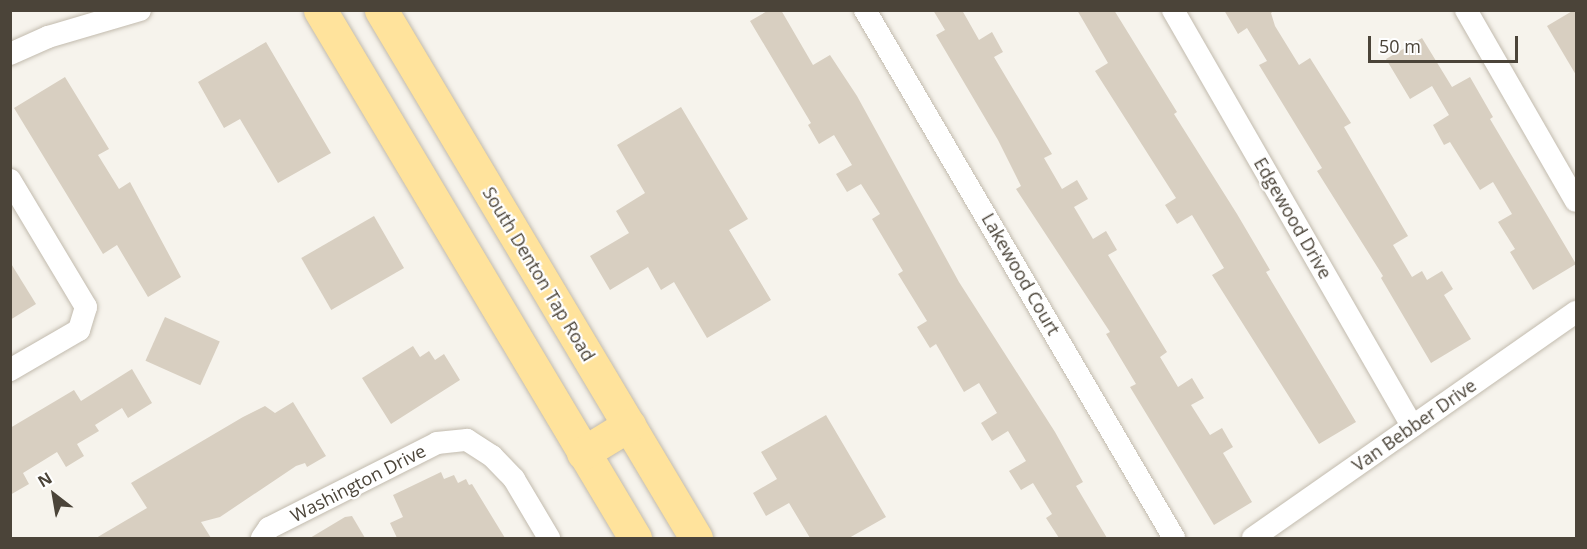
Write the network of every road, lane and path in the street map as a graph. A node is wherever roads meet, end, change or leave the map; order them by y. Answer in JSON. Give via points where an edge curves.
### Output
{"nodes":[{"id":1,"x":141,"y":10,"type":"edge"},
{"id":2,"x":320,"y":10,"type":"edge"},
{"id":3,"x":381,"y":10,"type":"edge"},
{"id":4,"x":865,"y":10,"type":"edge"},
{"id":5,"x":1173,"y":10,"type":"edge"},
{"id":6,"x":1466,"y":10,"type":"edge"},
{"id":7,"x":10,"y":54,"type":"edge"},
{"id":8,"x":10,"y":180,"type":"edge"},
{"id":9,"x":1576,"y":201,"type":"edge"},
{"id":10,"x":1576,"y":312,"type":"edge"},
{"id":11,"x":10,"y":370,"type":"edge"},
{"id":12,"x":629,"y":425,"type":"junction"},
{"id":13,"x":1412,"y":426,"type":"junction"},
{"id":14,"x":583,"y":453,"type":"junction"},
{"id":15,"x":262,"y":538,"type":"edge"},
{"id":16,"x":549,"y":538,"type":"edge"},
{"id":17,"x":635,"y":538,"type":"edge"},
{"id":18,"x":696,"y":538,"type":"edge"},
{"id":19,"x":1174,"y":538,"type":"edge"},
{"id":20,"x":1253,"y":538,"type":"edge"}],
"edges":[{"from":1,"to":7,"type":"street","via":[[48,37]]},
{"from":2,"to":14,"type":"main road"},
{"from":3,"to":12,"type":"main road","name":"South Denton Tap Road"},
{"from":4,"to":19,"type":"street","name":"Lakewood Court"},
{"from":5,"to":13,"type":"street","name":"Edgewood Drive"},
{"from":6,"to":9,"type":"street"},
{"from":8,"to":11,"type":"street","via":[[86,307],[79,330]]},
{"from":10,"to":13,"type":"street","name":"Van Bebber Drive"},
{"from":12,"to":14,"type":"main road"},
{"from":12,"to":18,"type":"main road","name":"South Denton Tap Road"},
{"from":13,"to":20,"type":"street","name":"Van Bebber Drive"},
{"from":14,"to":17,"type":"main road"},
{"from":15,"to":16,"type":"street","name":"Washington Drive","via":[[268,528],[437,443],[467,440],[492,456],[514,478]]}]}
